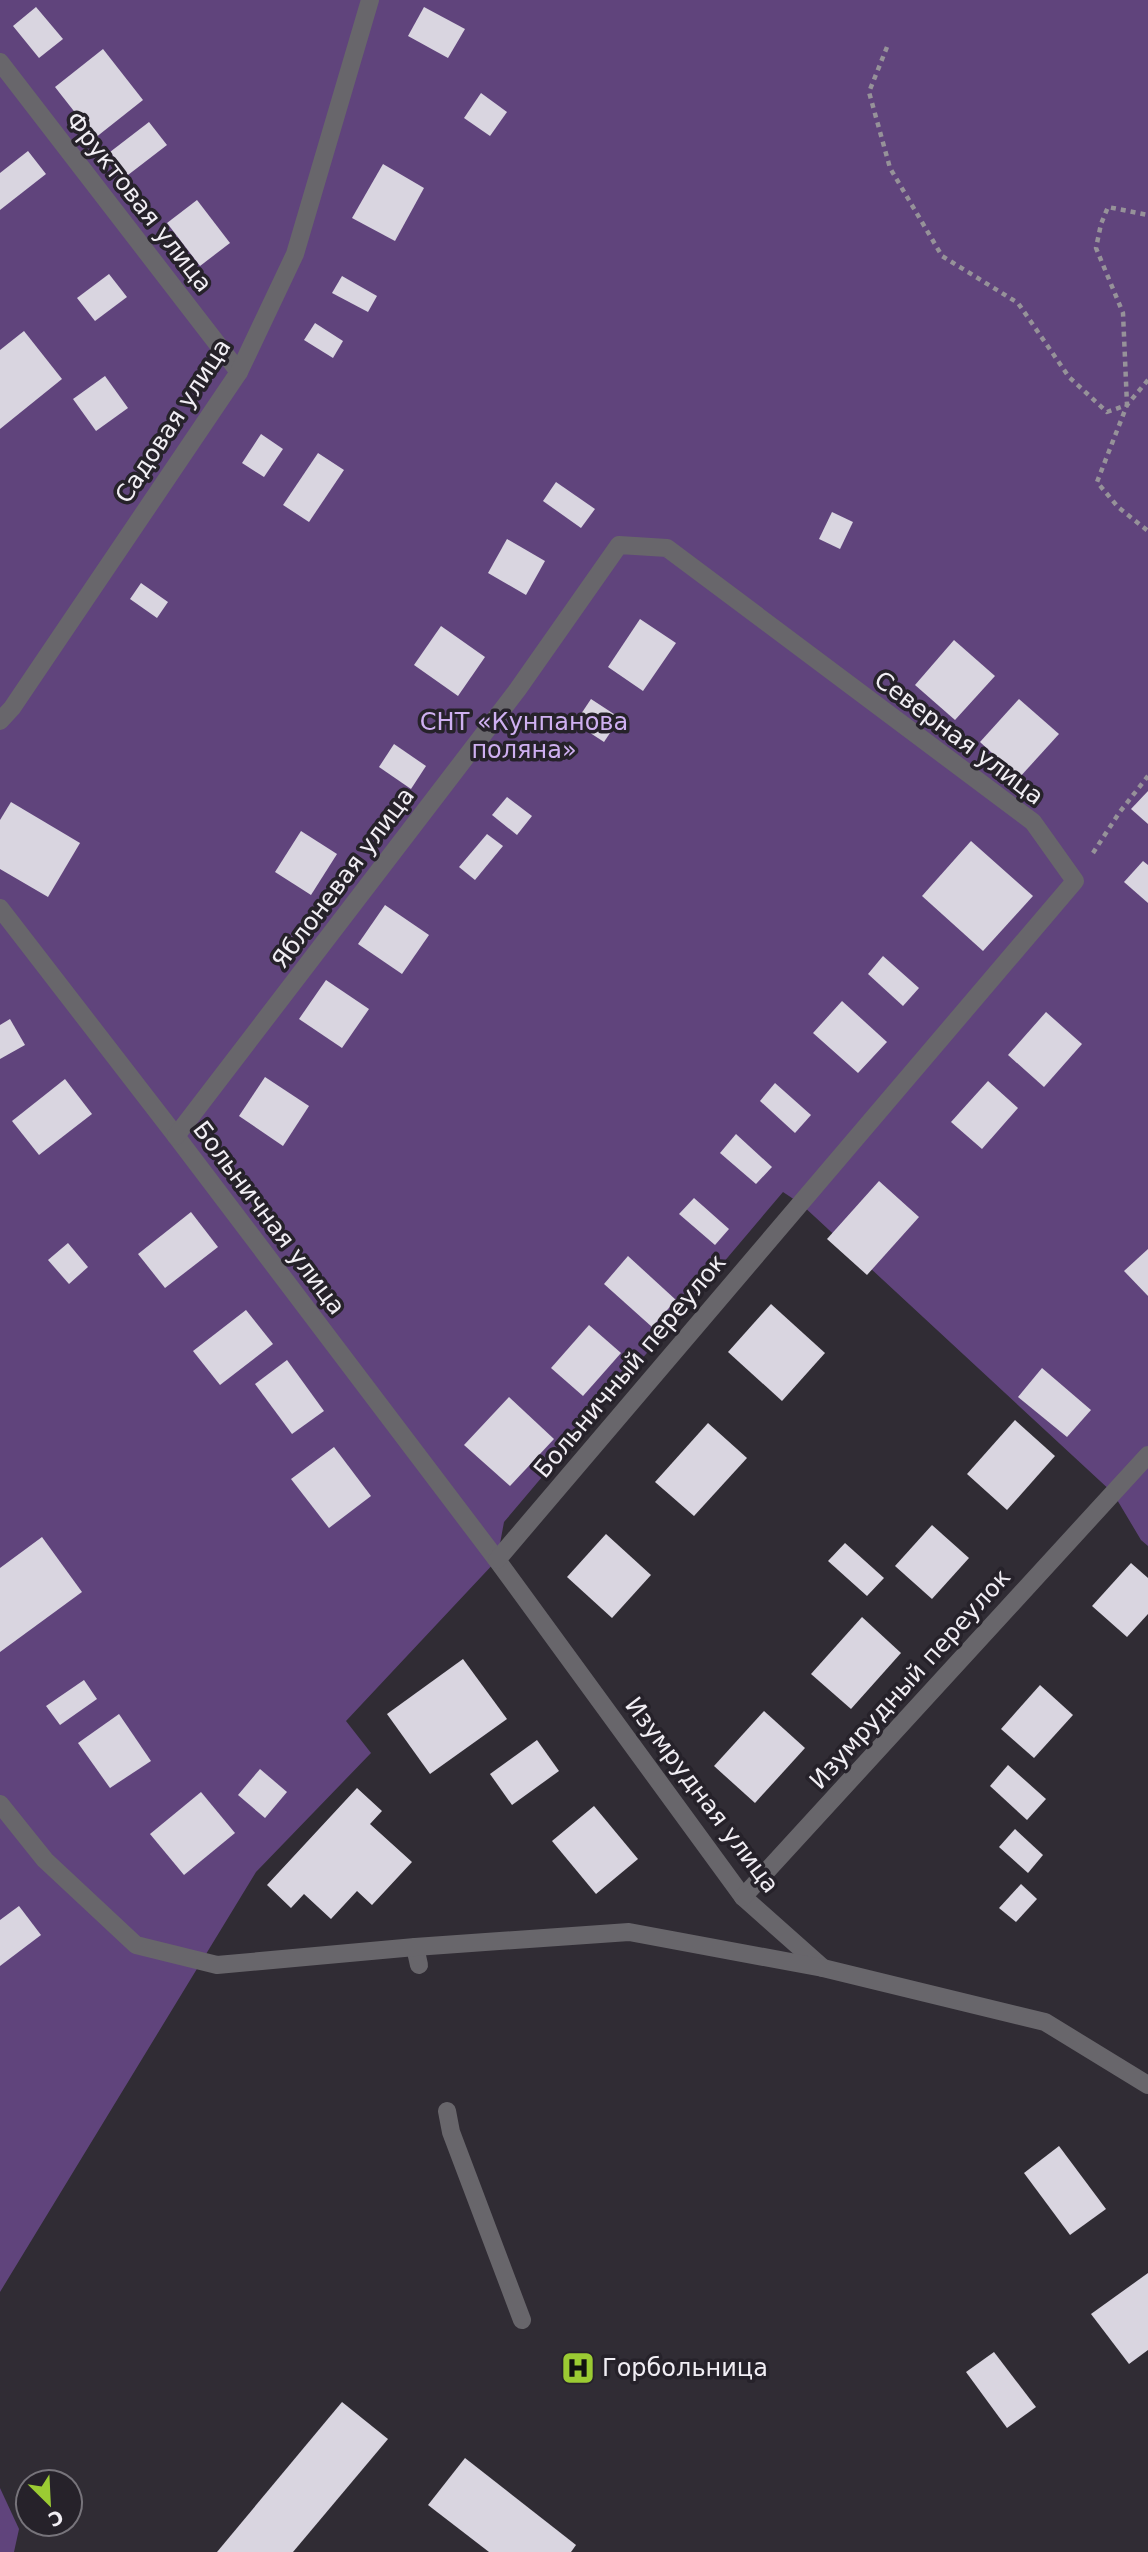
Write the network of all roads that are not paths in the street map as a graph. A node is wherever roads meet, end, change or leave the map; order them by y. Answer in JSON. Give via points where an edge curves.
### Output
{"nodes":[{"id":1,"x":370,"y":0,"type":"edge"},
{"id":2,"x":0,"y":62,"type":"edge"},
{"id":3,"x":239,"y":372,"type":"junction"},
{"id":4,"x":619,"y":545,"type":"joint"},
{"id":5,"x":0,"y":720,"type":"edge"},
{"id":6,"x":0,"y":908,"type":"edge"},
{"id":7,"x":176,"y":1136,"type":"junction"},
{"id":8,"x":801,"y":1204,"type":"joint"},
{"id":9,"x":1148,"y":1455,"type":"edge"},
{"id":10,"x":497,"y":1560,"type":"junction"},
{"id":11,"x":0,"y":1804,"type":"edge"},
{"id":12,"x":743,"y":1898,"type":"junction"},
{"id":13,"x":415,"y":1947,"type":"junction"},
{"id":14,"x":419,"y":1965,"type":"dead end"},
{"id":15,"x":823,"y":1968,"type":"junction"},
{"id":16,"x":1148,"y":2085,"type":"edge"},
{"id":17,"x":447,"y":2111,"type":"dead end"},
{"id":18,"x":522,"y":2320,"type":"dead end"}],
"edges":[{"from":1,"to":3,"type":"street","name":"Садовая улица","via":[[295,254]]},
{"from":2,"to":3,"type":"street","name":"Фруктовая улица"},
{"from":3,"to":5,"type":"street","name":"Садовая улица"},
{"from":4,"to":7,"type":"street","name":"Яблоневая улица","via":[[518,689]]},
{"from":4,"to":8,"type":"street","name":"Северная улица","via":[[667,548],[1033,822],[1075,881]]},
{"from":6,"to":7,"type":"street","name":"Больничная улица"},
{"from":7,"to":10,"type":"street","name":"Больничная улица"},
{"from":8,"to":10,"type":"street","name":"Больничный переулок"},
{"from":9,"to":12,"type":"street","name":"Изумрудный переулок"},
{"from":10,"to":12,"type":"street","name":"Изумрудная улица"},
{"from":11,"to":13,"type":"street","via":[[45,1860],[136,1945],[217,1965]]},
{"from":12,"to":15,"type":"street","name":"Изумрудная улица"},
{"from":13,"to":14,"type":"street"},
{"from":13,"to":15,"type":"street","via":[[629,1931]]},
{"from":15,"to":16,"type":"street","name":"Изумрудная улица","via":[[1045,2022]]},
{"from":17,"to":18,"type":"street"}]}
